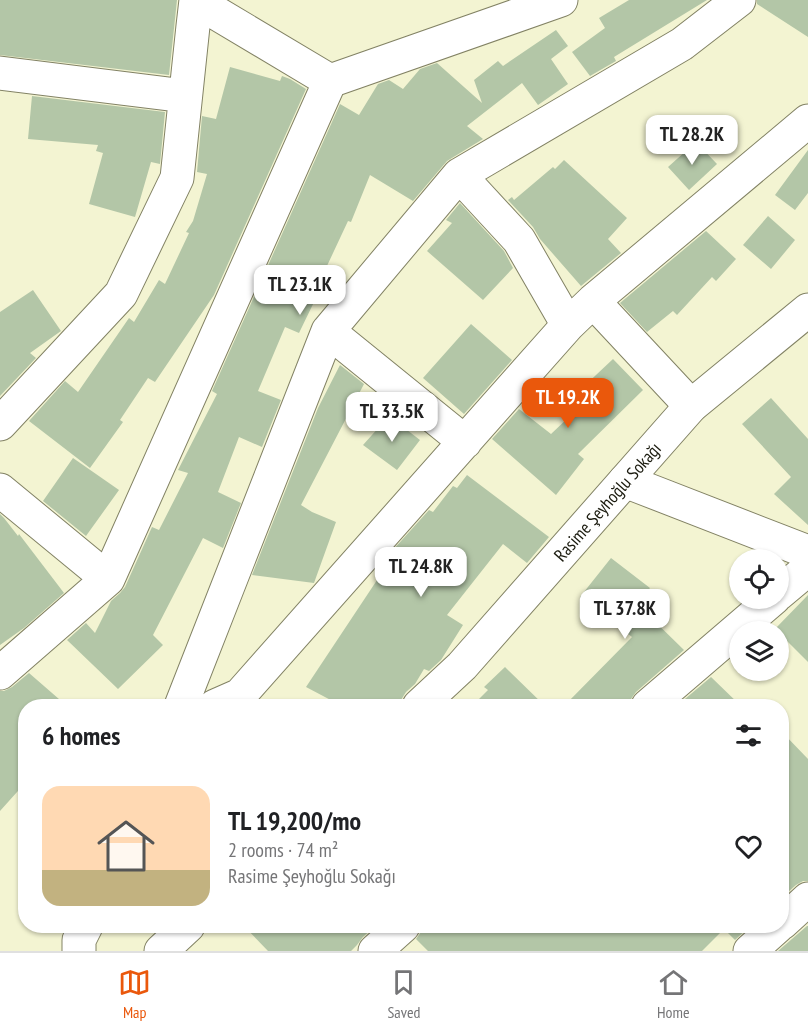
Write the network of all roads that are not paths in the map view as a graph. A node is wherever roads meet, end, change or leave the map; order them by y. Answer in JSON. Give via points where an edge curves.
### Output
{"nodes":[{"id":1,"x":561,"y":0,"type":"edge"},
{"id":2,"x":740,"y":0,"type":"edge"},
{"id":3,"x":196,"y":1,"type":"edge"},
{"id":4,"x":0,"y":73,"type":"edge"},
{"id":5,"x":330,"y":81,"type":"junction"},
{"id":6,"x":185,"y":96,"type":"junction"},
{"id":7,"x":808,"y":121,"type":"edge"},
{"id":8,"x":459,"y":175,"type":"junction"},
{"id":9,"x":593,"y":301,"type":"junction"},
{"id":10,"x":808,"y":310,"type":"edge"},
{"id":11,"x":568,"y":325,"type":"junction"},
{"id":12,"x":328,"y":331,"type":"junction"},
{"id":13,"x":691,"y":406,"type":"junction"},
{"id":14,"x":0,"y":424,"type":"edge"},
{"id":15,"x":465,"y":442,"type":"junction"},
{"id":16,"x":625,"y":481,"type":"junction"},
{"id":17,"x":0,"y":490,"type":"edge"},
{"id":18,"x":808,"y":552,"type":"edge"},
{"id":19,"x":808,"y":569,"type":"edge"},
{"id":20,"x":108,"y":579,"type":"junction"},
{"id":21,"x":789,"y":585,"type":"edge"},
{"id":22,"x":761,"y":609,"type":"edge"},
{"id":23,"x":0,"y":673,"type":"edge"},
{"id":24,"x":184,"y":699,"type":"edge"},
{"id":25,"x":231,"y":699,"type":"edge"},
{"id":26,"x":427,"y":699,"type":"edge"},
{"id":27,"x":656,"y":699,"type":"edge"},
{"id":28,"x":808,"y":899,"type":"edge"},
{"id":29,"x":789,"y":916,"type":"edge"},
{"id":30,"x":82,"y":933,"type":"edge"},
{"id":31,"x":180,"y":933,"type":"edge"},
{"id":32,"x":395,"y":933,"type":"edge"},
{"id":33,"x":770,"y":933,"type":"edge"},
{"id":34,"x":79,"y":951,"type":"edge"},
{"id":35,"x":161,"y":951,"type":"edge"},
{"id":36,"x":375,"y":951,"type":"edge"},
{"id":37,"x":750,"y":951,"type":"edge"}],
"edges":[{"from":1,"to":5,"type":"street"},
{"from":2,"to":8,"type":"street","via":[[682,44]]},
{"from":3,"to":5,"type":"street"},
{"from":3,"to":6,"type":"street"},
{"from":4,"to":6,"type":"street"},
{"from":5,"to":20,"type":"street"},
{"from":6,"to":14,"type":"street","via":[[177,178],[121,294]]},
{"from":7,"to":9,"type":"street"},
{"from":8,"to":11,"type":"street","via":[[519,240]]},
{"from":8,"to":12,"type":"street"},
{"from":9,"to":11,"type":"street"},
{"from":9,"to":13,"type":"street"},
{"from":10,"to":13,"type":"street","name":"Rasime Şeyhoğlu Sokağı"},
{"from":11,"to":15,"type":"street"},
{"from":12,"to":15,"type":"street"},
{"from":12,"to":24,"type":"street"},
{"from":13,"to":16,"type":"street","name":"Rasime Şeyhoğlu Sokağı"},
{"from":15,"to":25,"type":"street","via":[[240,695]]},
{"from":16,"to":18,"type":"street"},
{"from":16,"to":26,"type":"street","name":"Rasime Şeyhoğlu Sokağı","via":[[462,666]]},
{"from":17,"to":20,"type":"street"},
{"from":19,"to":21,"type":"street"},
{"from":20,"to":23,"type":"street"},
{"from":22,"to":27,"type":"street"},
{"from":28,"to":29,"type":"street"},
{"from":30,"to":34,"type":"street"},
{"from":31,"to":35,"type":"street"},
{"from":32,"to":36,"type":"street"},
{"from":33,"to":37,"type":"street"}]}
